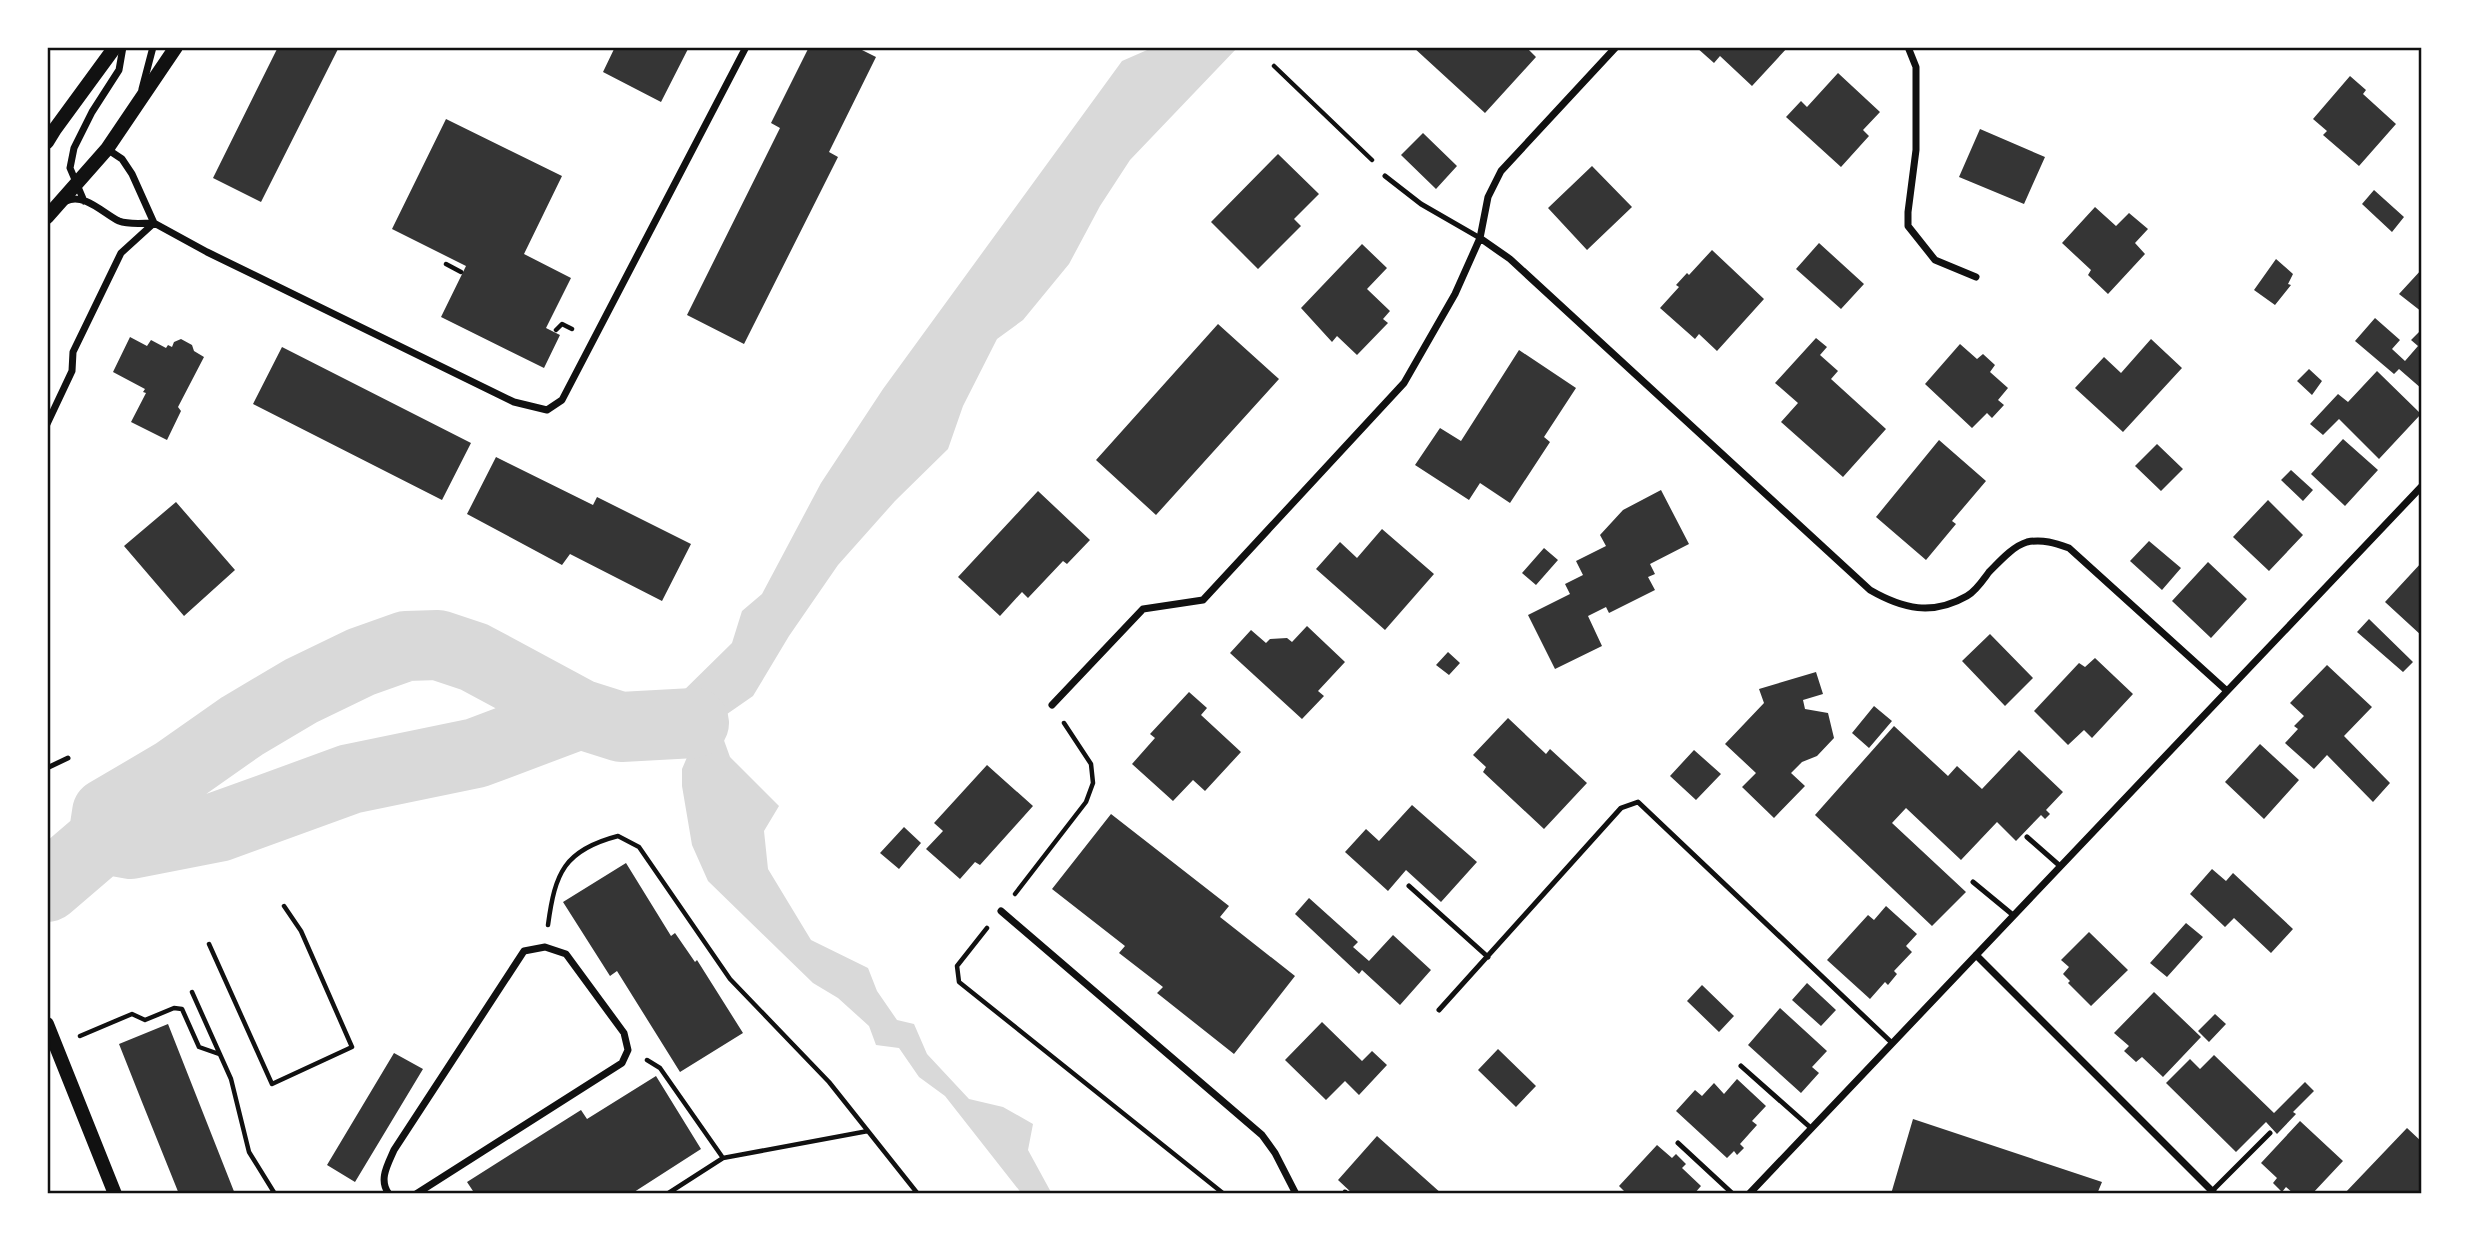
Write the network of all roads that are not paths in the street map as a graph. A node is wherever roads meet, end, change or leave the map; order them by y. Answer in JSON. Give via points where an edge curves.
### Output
{"nodes":[{"id":1,"x":115,"y":47,"type":"edge"},
{"id":2,"x":123,"y":47,"type":"edge"},
{"id":3,"x":153,"y":47,"type":"edge"},
{"id":4,"x":176,"y":47,"type":"edge"},
{"id":5,"x":746,"y":47,"type":"edge"},
{"id":6,"x":1616,"y":47,"type":"edge"},
{"id":7,"x":1908,"y":47,"type":"edge"},
{"id":8,"x":139,"y":100,"type":"junction"},
{"id":9,"x":47,"y":142,"type":"edge"},
{"id":10,"x":107,"y":149,"type":"junction"},
{"id":11,"x":1385,"y":176,"type":"road end"},
{"id":12,"x":75,"y":184,"type":"junction"},
{"id":13,"x":84,"y":201,"type":"junction"},
{"id":14,"x":51,"y":213,"type":"edge"},
{"id":15,"x":154,"y":223,"type":"junction"},
{"id":16,"x":1480,"y":239,"type":"junction"},
{"id":17,"x":1976,"y":277,"type":"dead end"},
{"id":18,"x":47,"y":424,"type":"edge"},
{"id":19,"x":2422,"y":486,"type":"edge"},
{"id":20,"x":2227,"y":691,"type":"junction"},
{"id":21,"x":1052,"y":705,"type":"dead end"},
{"id":22,"x":68,"y":758,"type":"dead end"},
{"id":23,"x":47,"y":768,"type":"edge"},
{"id":24,"x":2027,"y":837,"type":"dead end"},
{"id":25,"x":2060,"y":866,"type":"junction"},
{"id":26,"x":1973,"y":882,"type":"dead end"},
{"id":27,"x":1409,"y":886,"type":"dead end"},
{"id":28,"x":1001,"y":911,"type":"dead end"},
{"id":29,"x":2013,"y":915,"type":"junction"},
{"id":30,"x":1976,"y":955,"type":"junction"},
{"id":31,"x":1488,"y":957,"type":"junction"},
{"id":32,"x":1438,"y":1010,"type":"dead end"},
{"id":33,"x":47,"y":1024,"type":"edge"},
{"id":34,"x":1891,"y":1042,"type":"junction"},
{"id":35,"x":1741,"y":1066,"type":"dead end"},
{"id":36,"x":1811,"y":1128,"type":"junction"},
{"id":37,"x":2270,"y":1133,"type":"dead end"},
{"id":38,"x":1678,"y":1143,"type":"dead end"},
{"id":39,"x":2214,"y":1192,"type":"edge"},
{"id":40,"x":115,"y":1194,"type":"edge"},
{"id":41,"x":389,"y":1194,"type":"edge"},
{"id":42,"x":416,"y":1194,"type":"edge"},
{"id":43,"x":1296,"y":1194,"type":"edge"},
{"id":44,"x":1733,"y":1194,"type":"edge"},
{"id":45,"x":1749,"y":1194,"type":"edge"}],
"edges":[{"from":1,"to":9,"type":"main road"},
{"from":2,"to":12,"type":"street","via":[[119,70],[74,148],[70,168]]},
{"from":3,"to":8,"type":"street"},
{"from":4,"to":8,"type":"main road"},
{"from":5,"to":15,"type":"street","via":[[562,400],[547,410],[514,402]]},
{"from":6,"to":16,"type":"street","via":[[1502,171],[1488,197]]},
{"from":7,"to":17,"type":"street","via":[[1916,67],[1916,150],[1908,226],[1935,260]]},
{"from":8,"to":10,"type":"main road"},
{"from":10,"to":12,"type":"main road"},
{"from":10,"to":15,"type":"street","via":[[122,159],[132,174]]},
{"from":11,"to":16,"type":"lane"},
{"from":12,"to":13,"type":"street"},
{"from":12,"to":14,"type":"main road"},
{"from":13,"to":14,"type":"street","via":[[71,198]]},
{"from":13,"to":15,"type":"street","via":[[121,222]]},
{"from":15,"to":18,"type":"street","via":[[121,253],[74,352],[72,371]]},
{"from":16,"to":20,"type":"street","via":[[1510,259],[1870,590],[1911,608],[1939,607],[1969,595],[2024,543],[2045,540],[2069,548]]},
{"from":16,"to":21,"type":"street","via":[[1455,294],[1404,383],[1203,600],[1143,609]]},
{"from":19,"to":20,"type":"street"},
{"from":20,"to":25,"type":"street"},
{"from":22,"to":23,"type":"lane"},
{"from":24,"to":25,"type":"lane"},
{"from":25,"to":29,"type":"street"},
{"from":26,"to":29,"type":"lane"},
{"from":27,"to":31,"type":"lane"},
{"from":28,"to":43,"type":"street","via":[[1262,1135]]},
{"from":29,"to":30,"type":"street"},
{"from":30,"to":34,"type":"street"},
{"from":30,"to":39,"type":"street"},
{"from":31,"to":32,"type":"lane"},
{"from":31,"to":34,"type":"lane","via":[[1621,808],[1638,802]]},
{"from":33,"to":40,"type":"main road"},
{"from":34,"to":36,"type":"street"},
{"from":35,"to":36,"type":"lane"},
{"from":36,"to":45,"type":"street"},
{"from":37,"to":39,"type":"lane"},
{"from":38,"to":44,"type":"lane"},
{"from":41,"to":42,"type":"street","via":[[384,1171],[394,1150],[524,951],[545,947],[566,954],[624,1032],[628,1050],[622,1063]]}]}
